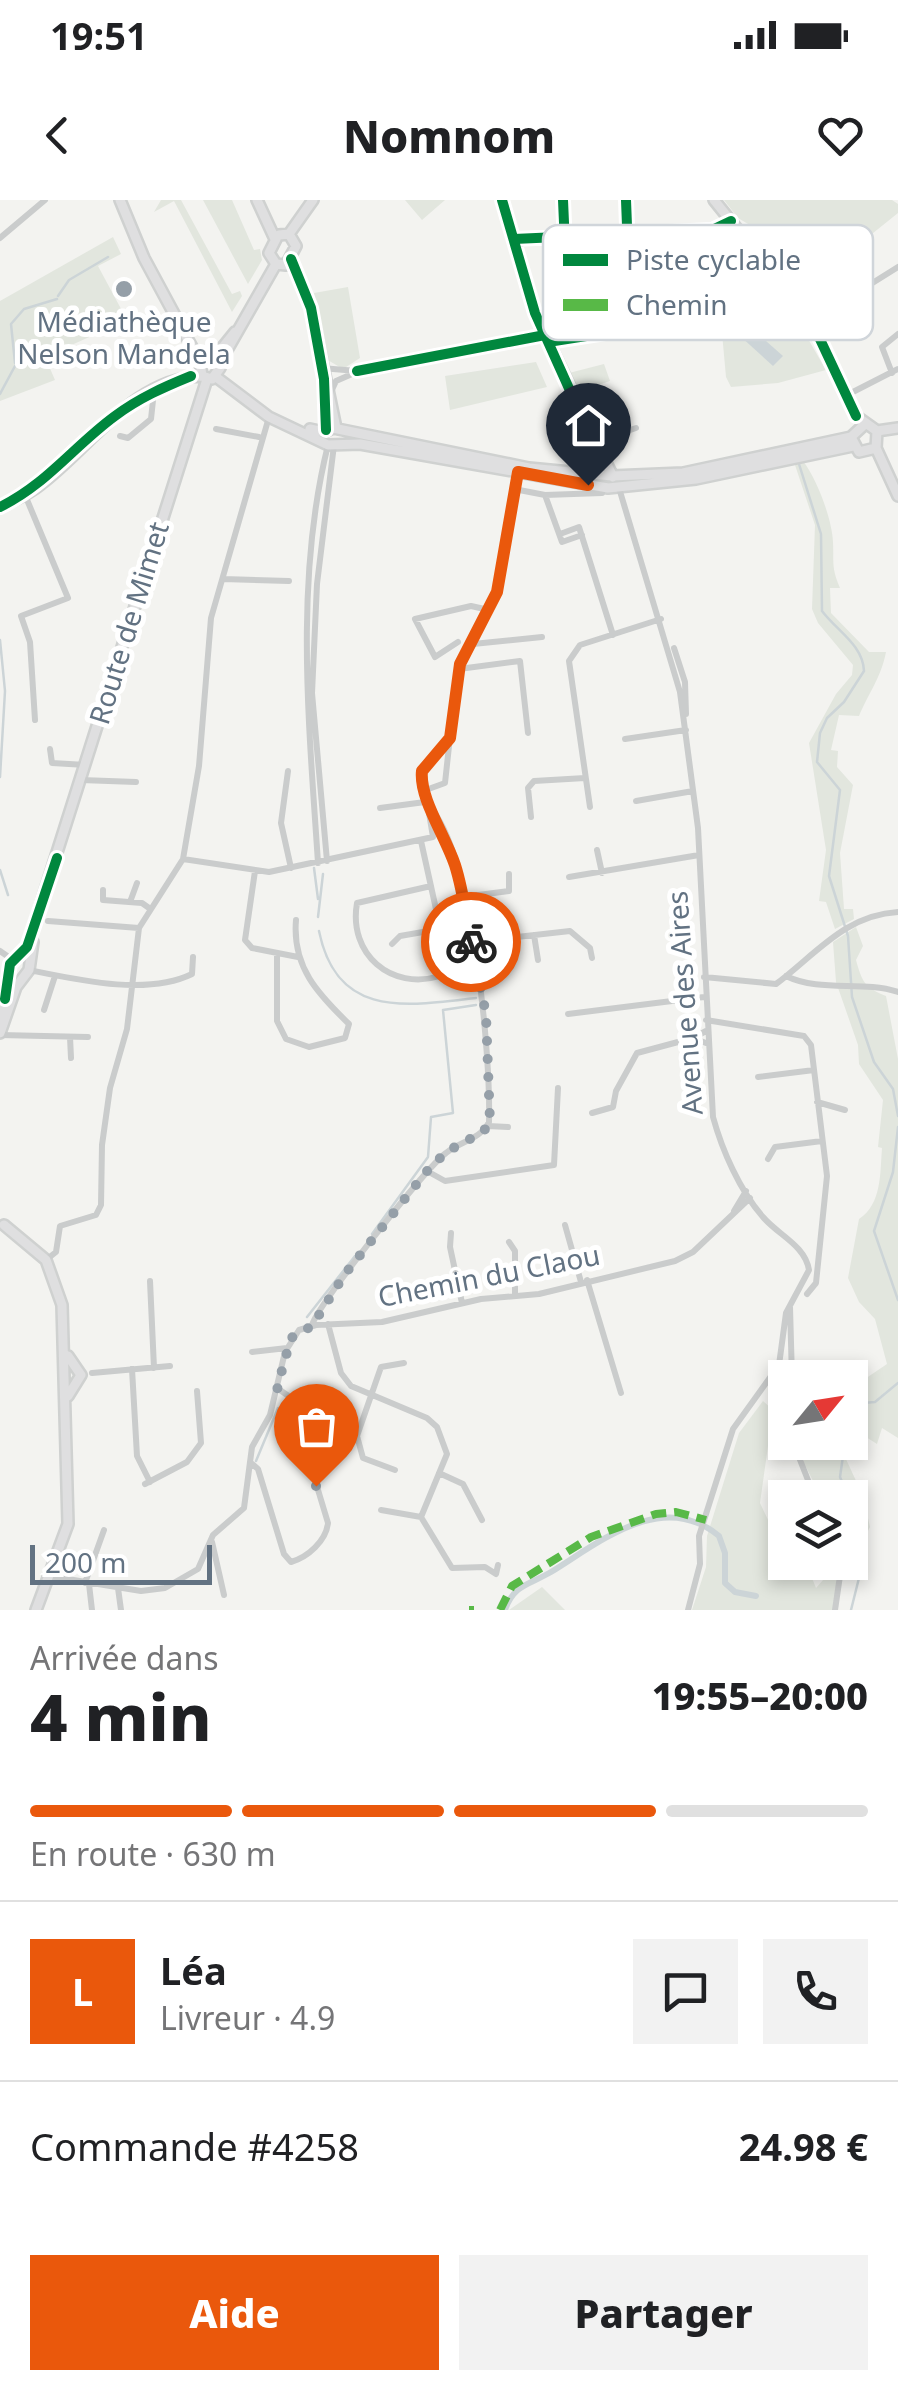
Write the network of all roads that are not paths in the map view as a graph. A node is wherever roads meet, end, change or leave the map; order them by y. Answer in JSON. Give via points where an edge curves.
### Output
{"nodes":[{"id":1,"x":44,"y":200,"type":"edge"},
{"id":2,"x":123,"y":200,"type":"edge"},
{"id":3,"x":260,"y":200,"type":"edge"},
{"id":4,"x":313,"y":200,"type":"edge"},
{"id":5,"x":502,"y":200,"type":"edge"},
{"id":6,"x":563,"y":200,"type":"edge"},
{"id":7,"x":626,"y":200,"type":"edge"},
{"id":8,"x":714,"y":200,"type":"edge"},
{"id":9,"x":731,"y":221,"type":"junction"},
{"id":10,"x":564,"y":225,"type":"edge"},
{"id":11,"x":627,"y":225,"type":"edge"},
{"id":12,"x":723,"y":225,"type":"edge"},
{"id":13,"x":734,"y":225,"type":"edge"},
{"id":14,"x":1,"y":236,"type":"edge"},
{"id":15,"x":281,"y":236,"type":"junction"},
{"id":16,"x":543,"y":237,"type":"edge"},
{"id":17,"x":514,"y":239,"type":"junction"},
{"id":18,"x":291,"y":259,"type":"junction"},
{"id":19,"x":276,"y":264,"type":"junction"},
{"id":20,"x":898,"y":267,"type":"edge"},
{"id":21,"x":873,"y":283,"type":"edge"},
{"id":22,"x":543,"y":329,"type":"edge"},
{"id":23,"x":898,"y":334,"type":"edge"},
{"id":24,"x":543,"y":339,"type":"edge"},
{"id":25,"x":547,"y":340,"type":"edge"},
{"id":26,"x":819,"y":340,"type":"edge"},
{"id":27,"x":321,"y":368,"type":"junction"},
{"id":28,"x":207,"y":371,"type":"junction"},
{"id":29,"x":358,"y":371,"type":"junction"},
{"id":30,"x":895,"y":371,"type":"edge"},
{"id":31,"x":324,"y":379,"type":"junction"},
{"id":32,"x":154,"y":391,"type":"junction"},
{"id":33,"x":330,"y":394,"type":"junction"},
{"id":34,"x":846,"y":395,"type":"junction"},
{"id":35,"x":269,"y":417,"type":"junction"},
{"id":36,"x":636,"y":428,"type":"dead end"},
{"id":37,"x":216,"y":429,"type":"dead end"},
{"id":38,"x":898,"y":431,"type":"edge"},
{"id":39,"x":856,"y":434,"type":"junction"},
{"id":40,"x":120,"y":436,"type":"dead end"},
{"id":41,"x":260,"y":437,"type":"junction"},
{"id":42,"x":331,"y":437,"type":"junction"},
{"id":43,"x":877,"y":440,"type":"junction"},
{"id":44,"x":594,"y":442,"type":"junction"},
{"id":45,"x":864,"y":453,"type":"junction"},
{"id":46,"x":518,"y":472,"type":"junction"},
{"id":47,"x":607,"y":473,"type":"junction"},
{"id":48,"x":633,"y":476,"type":"junction"},
{"id":49,"x":590,"y":485,"type":"junction"},
{"id":50,"x":514,"y":489,"type":"junction"},
{"id":51,"x":611,"y":491,"type":"junction"},
{"id":52,"x":895,"y":491,"type":"edge"},
{"id":53,"x":25,"y":494,"type":"junction"},
{"id":54,"x":546,"y":497,"type":"junction"},
{"id":55,"x":0,"y":507,"type":"edge"},
{"id":56,"x":224,"y":578,"type":"junction"},
{"id":57,"x":289,"y":580,"type":"dead end"},
{"id":58,"x":489,"y":610,"type":"junction"},
{"id":59,"x":663,"y":624,"type":"junction"},
{"id":60,"x":613,"y":635,"type":"junction"},
{"id":61,"x":542,"y":637,"type":"dead end"},
{"id":62,"x":458,"y":642,"type":"dead end"},
{"id":63,"x":473,"y":644,"type":"junction"},
{"id":64,"x":459,"y":669,"type":"junction"},
{"id":65,"x":36,"y":720,"type":"dead end"},
{"id":66,"x":686,"y":730,"type":"junction"},
{"id":67,"x":528,"y":733,"type":"dead end"},
{"id":68,"x":450,"y":738,"type":"junction"},
{"id":69,"x":625,"y":739,"type":"dead end"},
{"id":70,"x":50,"y":750,"type":"dead end"},
{"id":71,"x":86,"y":764,"type":"junction"},
{"id":72,"x":288,"y":771,"type":"dead end"},
{"id":73,"x":585,"y":778,"type":"junction"},
{"id":74,"x":81,"y":780,"type":"junction"},
{"id":75,"x":136,"y":782,"type":"dead end"},
{"id":76,"x":423,"y":790,"type":"junction"},
{"id":77,"x":693,"y":790,"type":"junction"},
{"id":78,"x":636,"y":801,"type":"dead end"},
{"id":79,"x":425,"y":802,"type":"junction"},
{"id":80,"x":380,"y":808,"type":"dead end"},
{"id":81,"x":590,"y":808,"type":"dead end"},
{"id":82,"x":531,"y":817,"type":"dead end"},
{"id":83,"x":421,"y":841,"type":"junction"},
{"id":84,"x":597,"y":850,"type":"dead end"},
{"id":85,"x":699,"y":855,"type":"junction"},
{"id":86,"x":183,"y":859,"type":"junction"},
{"id":87,"x":322,"y":862,"type":"junction"},
{"id":88,"x":291,"y":868,"type":"junction"},
{"id":89,"x":255,"y":870,"type":"junction"},
{"id":90,"x":602,"y":873,"type":"junction"},
{"id":91,"x":509,"y":874,"type":"dead end"},
{"id":92,"x":569,"y":877,"type":"dead end"},
{"id":93,"x":137,"y":883,"type":"dead end"},
{"id":94,"x":432,"y":886,"type":"junction"},
{"id":95,"x":104,"y":890,"type":"dead end"},
{"id":96,"x":463,"y":896,"type":"junction"},
{"id":97,"x":130,"y":902,"type":"junction"},
{"id":98,"x":149,"y":908,"type":"junction"},
{"id":99,"x":898,"y":912,"type":"edge"},
{"id":100,"x":296,"y":920,"type":"dead end"},
{"id":101,"x":48,"y":921,"type":"dead end"},
{"id":102,"x":139,"y":928,"type":"junction"},
{"id":103,"x":440,"y":928,"type":"junction"},
{"id":104,"x":470,"y":934,"type":"junction"},
{"id":105,"x":534,"y":935,"type":"junction"},
{"id":106,"x":392,"y":944,"type":"dead end"},
{"id":107,"x":0,"y":951,"type":"edge"},
{"id":108,"x":277,"y":953,"type":"junction"},
{"id":109,"x":193,"y":957,"type":"dead end"},
{"id":110,"x":298,"y":957,"type":"junction"},
{"id":111,"x":592,"y":958,"type":"dead end"},
{"id":112,"x":0,"y":959,"type":"edge"},
{"id":113,"x":538,"y":960,"type":"dead end"},
{"id":114,"x":19,"y":967,"type":"junction"},
{"id":115,"x":55,"y":976,"type":"junction"},
{"id":116,"x":786,"y":976,"type":"junction"},
{"id":117,"x":704,"y":977,"type":"junction"},
{"id":118,"x":132,"y":982,"type":"junction"},
{"id":119,"x":898,"y":992,"type":"edge"},
{"id":120,"x":704,"y":997,"type":"junction"},
{"id":121,"x":44,"y":1010,"type":"dead end"},
{"id":122,"x":568,"y":1014,"type":"dead end"},
{"id":123,"x":706,"y":1020,"type":"junction"},
{"id":124,"x":0,"y":1022,"type":"edge"},
{"id":125,"x":706,"y":1030,"type":"junction"},
{"id":126,"x":0,"y":1034,"type":"edge"},
{"id":127,"x":70,"y":1037,"type":"junction"},
{"id":128,"x":88,"y":1037,"type":"dead end"},
{"id":129,"x":693,"y":1038,"type":"junction"},
{"id":130,"x":707,"y":1043,"type":"junction"},
{"id":131,"x":71,"y":1058,"type":"dead end"},
{"id":132,"x":814,"y":1070,"type":"junction"},
{"id":133,"x":758,"y":1077,"type":"dead end"},
{"id":134,"x":558,"y":1088,"type":"dead end"},
{"id":135,"x":818,"y":1102,"type":"junction"},
{"id":136,"x":845,"y":1110,"type":"dead end"},
{"id":137,"x":592,"y":1113,"type":"dead end"},
{"id":138,"x":488,"y":1126,"type":"junction"},
{"id":139,"x":508,"y":1127,"type":"dead end"},
{"id":140,"x":822,"y":1140,"type":"junction"},
{"id":141,"x":768,"y":1160,"type":"dead end"},
{"id":142,"x":427,"y":1171,"type":"junction"},
{"id":143,"x":748,"y":1195,"type":"junction"},
{"id":144,"x":2,"y":1224,"type":"edge"},
{"id":145,"x":564,"y":1226,"type":"dead end"},
{"id":146,"x":452,"y":1233,"type":"dead end"},
{"id":147,"x":509,"y":1242,"type":"dead end"},
{"id":148,"x":46,"y":1260,"type":"junction"},
{"id":149,"x":150,"y":1281,"type":"dead end"},
{"id":150,"x":584,"y":1281,"type":"junction"},
{"id":151,"x":807,"y":1294,"type":"dead end"},
{"id":152,"x":515,"y":1295,"type":"junction"},
{"id":153,"x":62,"y":1299,"type":"junction"},
{"id":154,"x":462,"y":1303,"type":"junction"},
{"id":155,"x":789,"y":1307,"type":"junction"},
{"id":156,"x":328,"y":1324,"type":"junction"},
{"id":157,"x":312,"y":1326,"type":"junction"},
{"id":158,"x":286,"y":1348,"type":"junction"},
{"id":159,"x":252,"y":1352,"type":"dead end"},
{"id":160,"x":791,"y":1360,"type":"edge"},
{"id":161,"x":404,"y":1363,"type":"dead end"},
{"id":162,"x":170,"y":1366,"type":"dead end"},
{"id":163,"x":154,"y":1368,"type":"junction"},
{"id":164,"x":132,"y":1370,"type":"junction"},
{"id":165,"x":74,"y":1375,"type":"junction"},
{"id":166,"x":277,"y":1388,"type":"junction"},
{"id":167,"x":197,"y":1391,"type":"dead end"},
{"id":168,"x":621,"y":1392,"type":"dead end"},
{"id":169,"x":374,"y":1397,"type":"junction"},
{"id":170,"x":251,"y":1463,"type":"junction"},
{"id":171,"x":395,"y":1470,"type":"dead end"},
{"id":172,"x":439,"y":1473,"type":"junction"},
{"id":173,"x":381,"y":1510,"type":"dead end"},
{"id":174,"x":421,"y":1517,"type":"junction"},
{"id":175,"x":482,"y":1520,"type":"dead end"},
{"id":176,"x":104,"y":1530,"type":"dead end"},
{"id":177,"x":211,"y":1541,"type":"junction"},
{"id":178,"x":498,"y":1565,"type":"dead end"},
{"id":179,"x":49,"y":1576,"type":"junction"},
{"id":180,"x":839,"y":1580,"type":"edge"},
{"id":181,"x":87,"y":1583,"type":"junction"},
{"id":182,"x":118,"y":1588,"type":"junction"},
{"id":183,"x":224,"y":1595,"type":"dead end"},
{"id":184,"x":36,"y":1610,"type":"edge"},
{"id":185,"x":92,"y":1610,"type":"edge"},
{"id":186,"x":121,"y":1610,"type":"edge"},
{"id":187,"x":688,"y":1610,"type":"edge"},
{"id":188,"x":835,"y":1610,"type":"edge"}],
"edges":[{"from":1,"to":14,"type":"street"},
{"from":2,"to":28,"type":"street"},
{"from":3,"to":15,"type":"street"},
{"from":4,"to":15,"type":"street"},
{"from":5,"to":17,"type":"street"},
{"from":6,"to":10,"type":"street"},
{"from":7,"to":11,"type":"street"},
{"from":8,"to":9,"type":"street"},
{"from":9,"to":12,"type":"street"},
{"from":9,"to":13,"type":"street"},
{"from":15,"to":18,"type":"street","via":[[296,246]]},
{"from":15,"to":19,"type":"street","via":[[270,253]]},
{"from":16,"to":17,"type":"street"},
{"from":17,"to":22,"type":"street"},
{"from":18,"to":19,"type":"street"},
{"from":18,"to":27,"type":"street","via":[[311,308]]},
{"from":19,"to":28,"type":"street"},
{"from":20,"to":21,"type":"street"},
{"from":23,"to":30,"type":"street","via":[[882,347]]},
{"from":24,"to":29,"type":"street"},
{"from":25,"to":44,"type":"street"},
{"from":26,"to":34,"type":"street"},
{"from":27,"to":29,"type":"street"},
{"from":27,"to":31,"type":"street"},
{"from":28,"to":32,"type":"street"},
{"from":28,"to":35,"type":"street"},
{"from":28,"to":42,"type":"street","via":[[274,414]]},
{"from":28,"to":71,"type":"street","name":"Route de Mimet"},
{"from":29,"to":33,"type":"street","via":[[336,381]]},
{"from":30,"to":34,"type":"street"},
{"from":31,"to":33,"type":"street"},
{"from":31,"to":42,"type":"street"},
{"from":32,"to":40,"type":"street","via":[[150,419],[128,438]]},
{"from":32,"to":53,"type":"street"},
{"from":33,"to":42,"type":"street"},
{"from":34,"to":39,"type":"street"},
{"from":35,"to":41,"type":"street"},
{"from":35,"to":42,"type":"street"},
{"from":36,"to":44,"type":"street"},
{"from":37,"to":41,"type":"street"},
{"from":38,"to":43,"type":"street"},
{"from":39,"to":43,"type":"street"},
{"from":39,"to":45,"type":"street"},
{"from":39,"to":48,"type":"street","via":[[683,474]]},
{"from":39,"to":51,"type":"street","via":[[696,478]]},
{"from":41,"to":56,"type":"street"},
{"from":42,"to":46,"type":"street"},
{"from":42,"to":47,"type":"street","via":[[529,468]]},
{"from":42,"to":87,"type":"street","via":[[307,631]]},
{"from":43,"to":45,"type":"street"},
{"from":43,"to":52,"type":"street"},
{"from":44,"to":47,"type":"street"},
{"from":45,"to":52,"type":"street"},
{"from":46,"to":49,"type":"street"},
{"from":46,"to":50,"type":"street"},
{"from":47,"to":48,"type":"street"},
{"from":47,"to":49,"type":"street"},
{"from":47,"to":51,"type":"street"},
{"from":48,"to":51,"type":"street"},
{"from":49,"to":51,"type":"street"},
{"from":50,"to":54,"type":"street"},
{"from":50,"to":58,"type":"street","via":[[503,570]]},
{"from":51,"to":54,"type":"street"},
{"from":51,"to":59,"type":"street","name":"Avenue des Aires"},
{"from":53,"to":55,"type":"street"},
{"from":53,"to":65,"type":"street","via":[[68,598],[21,616],[30,642]]},
{"from":54,"to":60,"type":"street","via":[[560,534],[579,527]]},
{"from":56,"to":57,"type":"street"},
{"from":56,"to":86,"type":"street","via":[[211,618],[200,766]]},
{"from":58,"to":62,"type":"street","via":[[470,606],[414,620],[435,658]]},
{"from":58,"to":63,"type":"street"},
{"from":59,"to":60,"type":"street"},
{"from":59,"to":66,"type":"street","name":"Avenue des Aires"},
{"from":60,"to":73,"type":"street","via":[[580,645],[569,661]]},
{"from":61,"to":63,"type":"street"},
{"from":63,"to":64,"type":"street"},
{"from":64,"to":67,"type":"street","via":[[520,661]]},
{"from":64,"to":68,"type":"street"},
{"from":66,"to":69,"type":"street"},
{"from":66,"to":77,"type":"street","name":"Avenue des Aires"},
{"from":68,"to":76,"type":"street","via":[[426,763]]},
{"from":68,"to":76,"type":"street","via":[[445,784]]},
{"from":70,"to":71,"type":"street","via":[[52,763]]},
{"from":71,"to":74,"type":"street","name":"Route de Mimet"},
{"from":72,"to":88,"type":"street","via":[[281,823]]},
{"from":73,"to":81,"type":"street"},
{"from":73,"to":82,"type":"street","via":[[534,781],[528,788]]},
{"from":74,"to":75,"type":"street"},
{"from":74,"to":114,"type":"street","name":"Route de Mimet"},
{"from":76,"to":79,"type":"street"},
{"from":77,"to":78,"type":"street"},
{"from":77,"to":85,"type":"street","name":"Avenue des Aires"},
{"from":79,"to":80,"type":"street"},
{"from":79,"to":83,"type":"street","via":[[433,837]]},
{"from":79,"to":96,"type":"street","via":[[437,816]]},
{"from":83,"to":87,"type":"street"},
{"from":83,"to":94,"type":"street"},
{"from":84,"to":90,"type":"street"},
{"from":85,"to":90,"type":"street"},
{"from":85,"to":117,"type":"street","name":"Avenue des Aires"},
{"from":86,"to":89,"type":"street"},
{"from":86,"to":98,"type":"street"},
{"from":87,"to":88,"type":"street"},
{"from":88,"to":89,"type":"street"},
{"from":89,"to":108,"type":"street","via":[[245,940]]},
{"from":90,"to":92,"type":"street"},
{"from":91,"to":96,"type":"street","via":[[509,891]]},
{"from":93,"to":97,"type":"street"},
{"from":94,"to":103,"type":"street"},
{"from":94,"to":103,"type":"street","via":[[361,900],[356,926],[376,965],[415,981],[444,972]]},
{"from":95,"to":97,"type":"street","via":[[103,900]]},
{"from":96,"to":104,"type":"street"},
{"from":97,"to":98,"type":"street"},
{"from":98,"to":102,"type":"street"},
{"from":99,"to":116,"type":"street","via":[[855,922]]},
{"from":100,"to":110,"type":"street"},
{"from":101,"to":102,"type":"street"},
{"from":102,"to":118,"type":"street"},
{"from":103,"to":106,"type":"street","via":[[400,936]]},
{"from":104,"to":105,"type":"street"},
{"from":104,"to":138,"type":"street","via":[[486,1014]]},
{"from":105,"to":111,"type":"street","via":[[570,931]]},
{"from":105,"to":113,"type":"street"},
{"from":107,"to":114,"type":"street"},
{"from":108,"to":110,"type":"street"},
{"from":108,"to":110,"type":"street","via":[[281,1033],[300,1046],[342,1040],[349,1024],[321,998]]},
{"from":109,"to":118,"type":"street","via":[[192,974],[176,983]]},
{"from":112,"to":114,"type":"street"},
{"from":114,"to":115,"type":"street"},
{"from":114,"to":124,"type":"street","name":"Route de Mimet"},
{"from":114,"to":126,"type":"street","name":"Route de Mimet"},
{"from":115,"to":118,"type":"street"},
{"from":115,"to":121,"type":"street"},
{"from":116,"to":117,"type":"street","via":[[767,984]]},
{"from":116,"to":119,"type":"street","via":[[805,985]]},
{"from":117,"to":120,"type":"street","name":"Avenue des Aires"},
{"from":118,"to":148,"type":"street","via":[[102,1145],[102,1205],[96,1215],[60,1226],[56,1252]]},
{"from":120,"to":122,"type":"street"},
{"from":120,"to":123,"type":"street","name":"Avenue des Aires"},
{"from":123,"to":125,"type":"street","name":"Avenue des Aires"},
{"from":123,"to":132,"type":"street","via":[[804,1036]]},
{"from":125,"to":129,"type":"street"},
{"from":125,"to":130,"type":"street","name":"Avenue des Aires"},
{"from":126,"to":127,"type":"street"},
{"from":127,"to":128,"type":"street"},
{"from":127,"to":131,"type":"street"},
{"from":129,"to":130,"type":"street"},
{"from":129,"to":137,"type":"street","via":[[637,1053],[613,1107]]},
{"from":130,"to":143,"type":"street","name":"Avenue des Aires","via":[[718,1136]]},
{"from":132,"to":133,"type":"street"},
{"from":132,"to":135,"type":"street"},
{"from":134,"to":142,"type":"street","via":[[554,1165],[445,1181]]},
{"from":135,"to":136,"type":"street"},
{"from":135,"to":140,"type":"street"},
{"from":138,"to":139,"type":"street"},
{"from":138,"to":142,"type":"street"},
{"from":140,"to":141,"type":"street","via":[[775,1147]]},
{"from":140,"to":151,"type":"street","via":[[828,1176],[816,1282]]},
{"from":142,"to":157,"type":"street"},
{"from":143,"to":150,"type":"street","name":"Chemin du Claou","via":[[685,1257]]},
{"from":143,"to":155,"type":"street","name":"Avenue des Aires","via":[[808,1263],[809,1274]]},
{"from":144,"to":148,"type":"street"},
{"from":144,"to":153,"type":"street","via":[[42,1262]]},
{"from":145,"to":150,"type":"street"},
{"from":146,"to":154,"type":"street"},
{"from":147,"to":152,"type":"street"},
{"from":148,"to":153,"type":"street"},
{"from":149,"to":163,"type":"street"},
{"from":150,"to":152,"type":"street","name":"Chemin du Claou"},
{"from":150,"to":168,"type":"street"},
{"from":152,"to":154,"type":"street","name":"Chemin du Claou"},
{"from":153,"to":165,"type":"street"},
{"from":154,"to":156,"type":"street","name":"Chemin du Claou","via":[[382,1322]]},
{"from":155,"to":160,"type":"street"},
{"from":155,"to":187,"type":"street","via":[[779,1364],[733,1429],[703,1525]]},
{"from":156,"to":157,"type":"street","name":"Chemin du Claou"},
{"from":156,"to":169,"type":"street","via":[[344,1379]]},
{"from":157,"to":158,"type":"street","via":[[299,1330]]},
{"from":158,"to":159,"type":"street"},
{"from":158,"to":166,"type":"street"},
{"from":161,"to":169,"type":"street","via":[[382,1367]]},
{"from":162,"to":163,"type":"street"},
{"from":163,"to":164,"type":"street"},
{"from":164,"to":165,"type":"street"},
{"from":164,"to":167,"type":"street","via":[[136,1456],[147,1483],[187,1462],[201,1443]]},
{"from":165,"to":179,"type":"street","via":[[66,1400],[68,1524]]},
{"from":166,"to":170,"type":"street"},
{"from":166,"to":170,"type":"street","via":[[290,1397],[328,1523],[303,1558],[291,1562],[284,1554]]},
{"from":169,"to":171,"type":"street","via":[[358,1448],[363,1458]]},
{"from":169,"to":172,"type":"street","via":[[437,1427],[447,1454]]},
{"from":170,"to":177,"type":"street","via":[[244,1508]]},
{"from":172,"to":174,"type":"street"},
{"from":172,"to":175,"type":"street","via":[[463,1484]]},
{"from":173,"to":174,"type":"street"},
{"from":174,"to":178,"type":"street","via":[[452,1568],[485,1567],[496,1574]]},
{"from":176,"to":181,"type":"street"},
{"from":177,"to":182,"type":"street","via":[[205,1560],[186,1578],[151,1591]]},
{"from":177,"to":183,"type":"street"},
{"from":179,"to":181,"type":"street"},
{"from":179,"to":184,"type":"street"},
{"from":180,"to":188,"type":"street"},
{"from":181,"to":182,"type":"street"},
{"from":181,"to":185,"type":"street"},
{"from":182,"to":186,"type":"street"}]}
